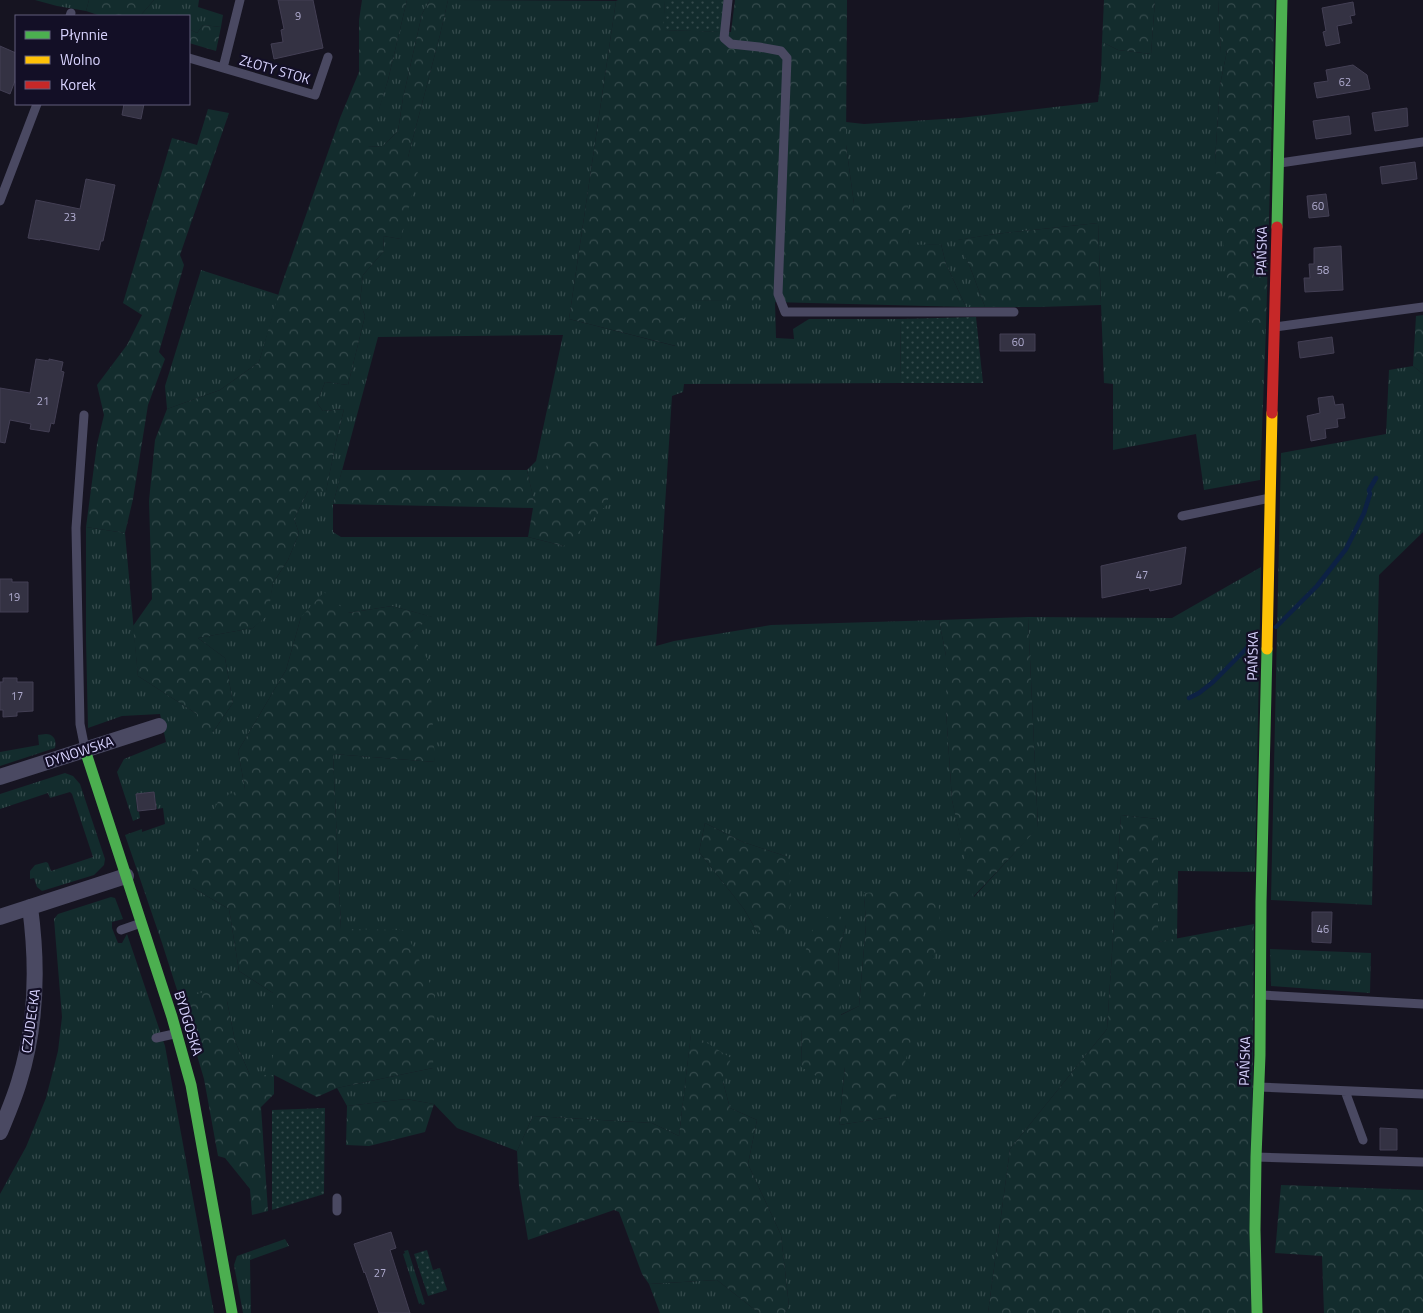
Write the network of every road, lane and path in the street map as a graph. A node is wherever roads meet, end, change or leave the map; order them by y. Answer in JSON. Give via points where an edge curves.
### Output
{"nodes":[{"id":1,"x":240,"y":0,"type":"edge"},
{"id":2,"x":728,"y":0,"type":"edge"},
{"id":3,"x":1282,"y":0,"type":"edge"},
{"id":4,"x":328,"y":57,"type":"dead end"},
{"id":5,"x":190,"y":58,"type":"edge"},
{"id":6,"x":223,"y":68,"type":"junction"},
{"id":7,"x":37,"y":105,"type":"edge"},
{"id":8,"x":1423,"y":142,"type":"edge"},
{"id":9,"x":1278,"y":163,"type":"junction"},
{"id":10,"x":0,"y":200,"type":"edge"},
{"id":11,"x":1423,"y":308,"type":"edge"},
{"id":12,"x":1014,"y":312,"type":"dead end"},
{"id":13,"x":1275,"y":327,"type":"junction"},
{"id":14,"x":84,"y":415,"type":"dead end"},
{"id":15,"x":1271,"y":498,"type":"junction"},
{"id":16,"x":1182,"y":516,"type":"dead end"},
{"id":17,"x":159,"y":726,"type":"dead end"},
{"id":18,"x":85,"y":750,"type":"junction"},
{"id":19,"x":0,"y":777,"type":"edge"},
{"id":20,"x":126,"y":876,"type":"junction"},
{"id":21,"x":30,"y":907,"type":"junction"},
{"id":22,"x":0,"y":916,"type":"edge"},
{"id":23,"x":141,"y":923,"type":"junction"},
{"id":24,"x":121,"y":930,"type":"dead end"},
{"id":25,"x":1260,"y":995,"type":"junction"},
{"id":26,"x":1423,"y":1004,"type":"edge"},
{"id":27,"x":177,"y":1033,"type":"junction"},
{"id":28,"x":156,"y":1038,"type":"dead end"},
{"id":29,"x":1258,"y":1087,"type":"junction"},
{"id":30,"x":1345,"y":1091,"type":"junction"},
{"id":31,"x":1423,"y":1094,"type":"edge"},
{"id":32,"x":0,"y":1132,"type":"edge"},
{"id":33,"x":1363,"y":1140,"type":"dead end"},
{"id":34,"x":1256,"y":1157,"type":"junction"},
{"id":35,"x":1423,"y":1162,"type":"edge"},
{"id":36,"x":337,"y":1198,"type":"dead end"},
{"id":37,"x":336,"y":1211,"type":"dead end"},
{"id":38,"x":232,"y":1313,"type":"edge"},
{"id":39,"x":1257,"y":1313,"type":"edge"}],
"edges":[{"from":1,"to":6,"type":"lane"},
{"from":2,"to":12,"type":"lane","via":[[724,38],[731,44],[781,51],[787,58],[778,294],[785,312]]},
{"from":3,"to":9,"type":"street","name":"PAŃSKA"},
{"from":4,"to":6,"type":"lane","name":"ZŁOTY STOK","via":[[315,95]]},
{"from":5,"to":6,"type":"lane","name":"ZŁOTY STOK"},
{"from":7,"to":10,"type":"lane"},
{"from":8,"to":9,"type":"lane"},
{"from":9,"to":13,"type":"street","name":"PAŃSKA"},
{"from":11,"to":13,"type":"lane"},
{"from":13,"to":15,"type":"street","name":"PAŃSKA"},
{"from":14,"to":18,"type":"lane","via":[[76,528],[80,724]]},
{"from":15,"to":16,"type":"lane"},
{"from":15,"to":25,"type":"street","name":"PAŃSKA"},
{"from":17,"to":18,"type":"street","name":"DYNOWSKA"},
{"from":18,"to":19,"type":"street","name":"DYNOWSKA"},
{"from":18,"to":20,"type":"street","name":"BYDGOSKA"},
{"from":20,"to":21,"type":"street"},
{"from":20,"to":23,"type":"street","name":"BYDGOSKA"},
{"from":21,"to":22,"type":"street"},
{"from":21,"to":32,"type":"street","name":"CZUDECKA","via":[[35,957],[34,1009],[21,1075]]},
{"from":23,"to":24,"type":"lane"},
{"from":23,"to":27,"type":"street","name":"BYDGOSKA"},
{"from":25,"to":26,"type":"lane"},
{"from":25,"to":29,"type":"street","name":"PAŃSKA"},
{"from":27,"to":28,"type":"lane"},
{"from":27,"to":38,"type":"street","name":"BYDGOSKA","via":[[191,1085]]},
{"from":29,"to":30,"type":"lane"},
{"from":29,"to":34,"type":"street","name":"PAŃSKA"},
{"from":30,"to":31,"type":"lane"},
{"from":30,"to":33,"type":"lane"},
{"from":34,"to":35,"type":"lane"},
{"from":34,"to":39,"type":"street","name":"PAŃSKA"},
{"from":36,"to":37,"type":"lane"}]}
